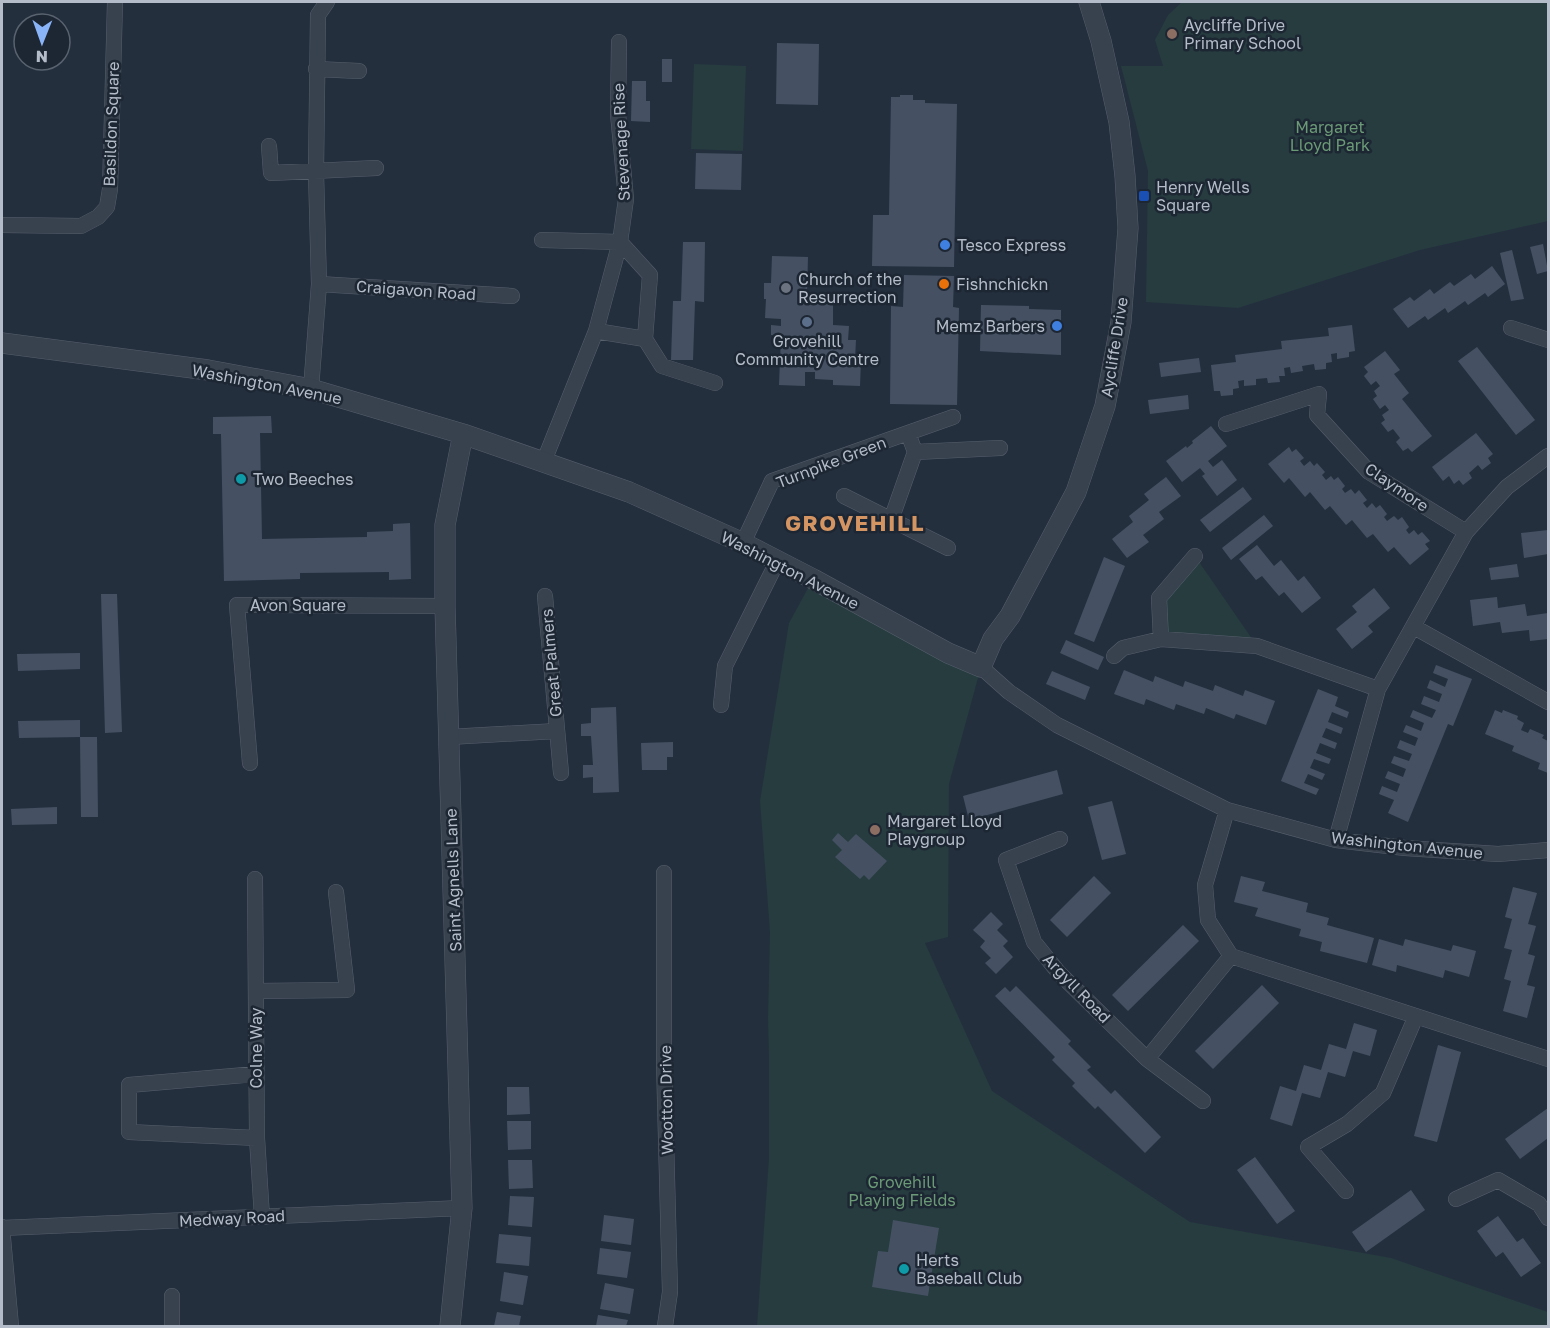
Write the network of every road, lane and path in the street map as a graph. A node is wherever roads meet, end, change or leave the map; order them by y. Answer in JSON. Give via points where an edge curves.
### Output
{"nodes":[{"id":1,"x":115,"y":2,"type":"edge"},
{"id":2,"x":327,"y":2,"type":"edge"},
{"id":3,"x":1089,"y":2,"type":"edge"},
{"id":4,"x":619,"y":42,"type":"dead end"},
{"id":5,"x":316,"y":69,"type":"junction"},
{"id":6,"x":358,"y":71,"type":"dead end"},
{"id":7,"x":268,"y":146,"type":"dead end"},
{"id":8,"x":376,"y":168,"type":"dead end"},
{"id":9,"x":316,"y":172,"type":"junction"},
{"id":10,"x":2,"y":225,"type":"edge"},
{"id":11,"x":542,"y":240,"type":"dead end"},
{"id":12,"x":620,"y":242,"type":"junction"},
{"id":13,"x":320,"y":284,"type":"junction"},
{"id":14,"x":512,"y":296,"type":"dead end"},
{"id":15,"x":1511,"y":328,"type":"dead end"},
{"id":16,"x":596,"y":332,"type":"junction"},
{"id":17,"x":645,"y":339,"type":"junction"},
{"id":18,"x":1548,"y":340,"type":"edge"},
{"id":19,"x":2,"y":343,"type":"edge"},
{"id":20,"x":715,"y":383,"type":"dead end"},
{"id":21,"x":311,"y":389,"type":"junction"},
{"id":22,"x":953,"y":417,"type":"dead end"},
{"id":23,"x":1226,"y":424,"type":"dead end"},
{"id":24,"x":908,"y":433,"type":"junction"},
{"id":25,"x":463,"y":434,"type":"junction"},
{"id":26,"x":1000,"y":448,"type":"dead end"},
{"id":27,"x":915,"y":452,"type":"junction"},
{"id":28,"x":1548,"y":456,"type":"edge"},
{"id":29,"x":544,"y":461,"type":"junction"},
{"id":30,"x":844,"y":496,"type":"dead end"},
{"id":31,"x":891,"y":519,"type":"junction"},
{"id":32,"x":1467,"y":532,"type":"junction"},
{"id":33,"x":743,"y":543,"type":"junction"},
{"id":34,"x":948,"y":548,"type":"dead end"},
{"id":35,"x":1195,"y":556,"type":"dead end"},
{"id":36,"x":777,"y":562,"type":"junction"},
{"id":37,"x":546,"y":596,"type":"dead end"},
{"id":38,"x":445,"y":606,"type":"junction"},
{"id":39,"x":1414,"y":627,"type":"junction"},
{"id":40,"x":1161,"y":639,"type":"junction"},
{"id":41,"x":1114,"y":656,"type":"dead end"},
{"id":42,"x":981,"y":667,"type":"junction"},
{"id":43,"x":1378,"y":689,"type":"junction"},
{"id":44,"x":1548,"y":702,"type":"edge"},
{"id":45,"x":721,"y":705,"type":"dead end"},
{"id":46,"x":557,"y":731,"type":"junction"},
{"id":47,"x":449,"y":737,"type":"junction"},
{"id":48,"x":250,"y":763,"type":"dead end"},
{"id":49,"x":561,"y":773,"type":"dead end"},
{"id":50,"x":1227,"y":810,"type":"junction"},
{"id":51,"x":1060,"y":839,"type":"dead end"},
{"id":52,"x":1336,"y":840,"type":"junction"},
{"id":53,"x":1548,"y":850,"type":"edge"},
{"id":54,"x":664,"y":873,"type":"dead end"},
{"id":55,"x":255,"y":879,"type":"dead end"},
{"id":56,"x":336,"y":892,"type":"dead end"},
{"id":57,"x":1231,"y":956,"type":"junction"},
{"id":58,"x":256,"y":991,"type":"junction"},
{"id":59,"x":1416,"y":1016,"type":"junction"},
{"id":60,"x":1147,"y":1059,"type":"junction"},
{"id":61,"x":1548,"y":1059,"type":"edge"},
{"id":62,"x":256,"y":1074,"type":"junction"},
{"id":63,"x":1203,"y":1101,"type":"dead end"},
{"id":64,"x":257,"y":1138,"type":"junction"},
{"id":65,"x":1346,"y":1191,"type":"dead end"},
{"id":66,"x":1456,"y":1199,"type":"dead end"},
{"id":67,"x":1544,"y":1200,"type":"edge"},
{"id":68,"x":462,"y":1208,"type":"junction"},
{"id":69,"x":262,"y":1217,"type":"junction"},
{"id":70,"x":1548,"y":1218,"type":"edge"},
{"id":71,"x":2,"y":1228,"type":"edge"},
{"id":72,"x":172,"y":1296,"type":"dead end"},
{"id":73,"x":11,"y":1326,"type":"edge"},
{"id":74,"x":172,"y":1326,"type":"edge"},
{"id":75,"x":450,"y":1326,"type":"edge"},
{"id":76,"x":665,"y":1326,"type":"edge"}],
"edges":[{"from":1,"to":10,"type":"street","name":"Basildon Square","via":[[107,207],[81,226]]},
{"from":2,"to":5,"type":"street","via":[[318,15]]},
{"from":3,"to":42,"type":"street","name":"Aycliffe Drive","via":[[1119,122],[1125,176],[1128,228],[1121,322],[1105,406],[1076,492]]},
{"from":4,"to":12,"type":"street","name":"Stevenage Rise","via":[[618,114],[626,199]]},
{"from":5,"to":6,"type":"street"},
{"from":5,"to":9,"type":"street"},
{"from":7,"to":9,"type":"street","via":[[271,172]]},
{"from":8,"to":9,"type":"street"},
{"from":9,"to":13,"type":"street"},
{"from":11,"to":12,"type":"street"},
{"from":12,"to":16,"type":"street","name":"Stevenage Rise"},
{"from":12,"to":17,"type":"street","via":[[650,275]]},
{"from":13,"to":14,"type":"street","name":"Craigavon Road"},
{"from":13,"to":21,"type":"street"},
{"from":15,"to":18,"type":"street"},
{"from":16,"to":17,"type":"street"},
{"from":16,"to":29,"type":"street","name":"Stevenage Rise"},
{"from":17,"to":20,"type":"street","via":[[662,366]]},
{"from":19,"to":21,"type":"street","name":"Washington Avenue","via":[[208,370]]},
{"from":21,"to":25,"type":"street","name":"Washington Avenue"},
{"from":22,"to":24,"type":"street","name":"Turnpike Green"},
{"from":23,"to":32,"type":"street","name":"Claymore","via":[[1319,394],[1317,414],[1369,472]]},
{"from":24,"to":27,"type":"street"},
{"from":24,"to":33,"type":"street","name":"Turnpike Green","via":[[772,481]]},
{"from":25,"to":29,"type":"street","name":"Washington Avenue"},
{"from":25,"to":38,"type":"street","name":"Saint Agnells Lane","via":[[445,525]]},
{"from":26,"to":27,"type":"street"},
{"from":27,"to":31,"type":"street"},
{"from":28,"to":32,"type":"street","via":[[1507,487]]},
{"from":29,"to":33,"type":"street","name":"Washington Avenue","via":[[629,492]]},
{"from":30,"to":31,"type":"street"},
{"from":31,"to":34,"type":"street"},
{"from":32,"to":39,"type":"street"},
{"from":33,"to":36,"type":"street","name":"Washington Avenue"},
{"from":35,"to":40,"type":"street","via":[[1159,598]]},
{"from":36,"to":42,"type":"street","name":"Washington Avenue","via":[[948,654]]},
{"from":36,"to":45,"type":"street","via":[[725,666]]},
{"from":37,"to":46,"type":"street","name":"Great Palmers"},
{"from":38,"to":47,"type":"street","name":"Saint Agnells Lane"},
{"from":38,"to":48,"type":"street","name":"Avon Square","via":[[237,605]]},
{"from":39,"to":43,"type":"street"},
{"from":39,"to":44,"type":"street"},
{"from":40,"to":41,"type":"street","via":[[1123,648]]},
{"from":40,"to":43,"type":"street","via":[[1257,646]]},
{"from":42,"to":50,"type":"street","name":"Washington Avenue","via":[[1057,725]]},
{"from":43,"to":52,"type":"street"},
{"from":46,"to":47,"type":"street","name":"Great Palmers"},
{"from":46,"to":49,"type":"street","name":"Great Palmers"},
{"from":47,"to":68,"type":"street","name":"Saint Agnells Lane"},
{"from":50,"to":52,"type":"street","name":"Washington Avenue"},
{"from":50,"to":57,"type":"street","via":[[1205,885],[1208,920]]},
{"from":51,"to":60,"type":"street","name":"Argyll Road","via":[[1006,860],[1034,942],[1059,973]]},
{"from":52,"to":53,"type":"street","name":"Washington Avenue","via":[[1498,854]]},
{"from":54,"to":76,"type":"street","name":"Wootton Drive","via":[[670,1292]]},
{"from":55,"to":58,"type":"street","name":"Colne Way"},
{"from":56,"to":58,"type":"street","via":[[347,990]]},
{"from":57,"to":59,"type":"street"},
{"from":57,"to":60,"type":"street"},
{"from":58,"to":62,"type":"street","name":"Colne Way"},
{"from":59,"to":61,"type":"street"},
{"from":59,"to":65,"type":"street","via":[[1383,1093],[1347,1124],[1308,1147]]},
{"from":60,"to":63,"type":"street","name":"Argyll Road"},
{"from":62,"to":64,"type":"street","name":"Colne Way"},
{"from":62,"to":64,"type":"street","via":[[129,1085],[129,1131]]},
{"from":64,"to":69,"type":"street","name":"Colne Way"},
{"from":66,"to":67,"type":"street","via":[[1498,1180]]},
{"from":67,"to":70,"type":"street"},
{"from":68,"to":69,"type":"street","name":"Medway Road"},
{"from":68,"to":75,"type":"street","name":"Saint Agnells Lane"},
{"from":69,"to":71,"type":"street","name":"Medway Road"},
{"from":71,"to":73,"type":"street"},
{"from":72,"to":74,"type":"street"}]}
